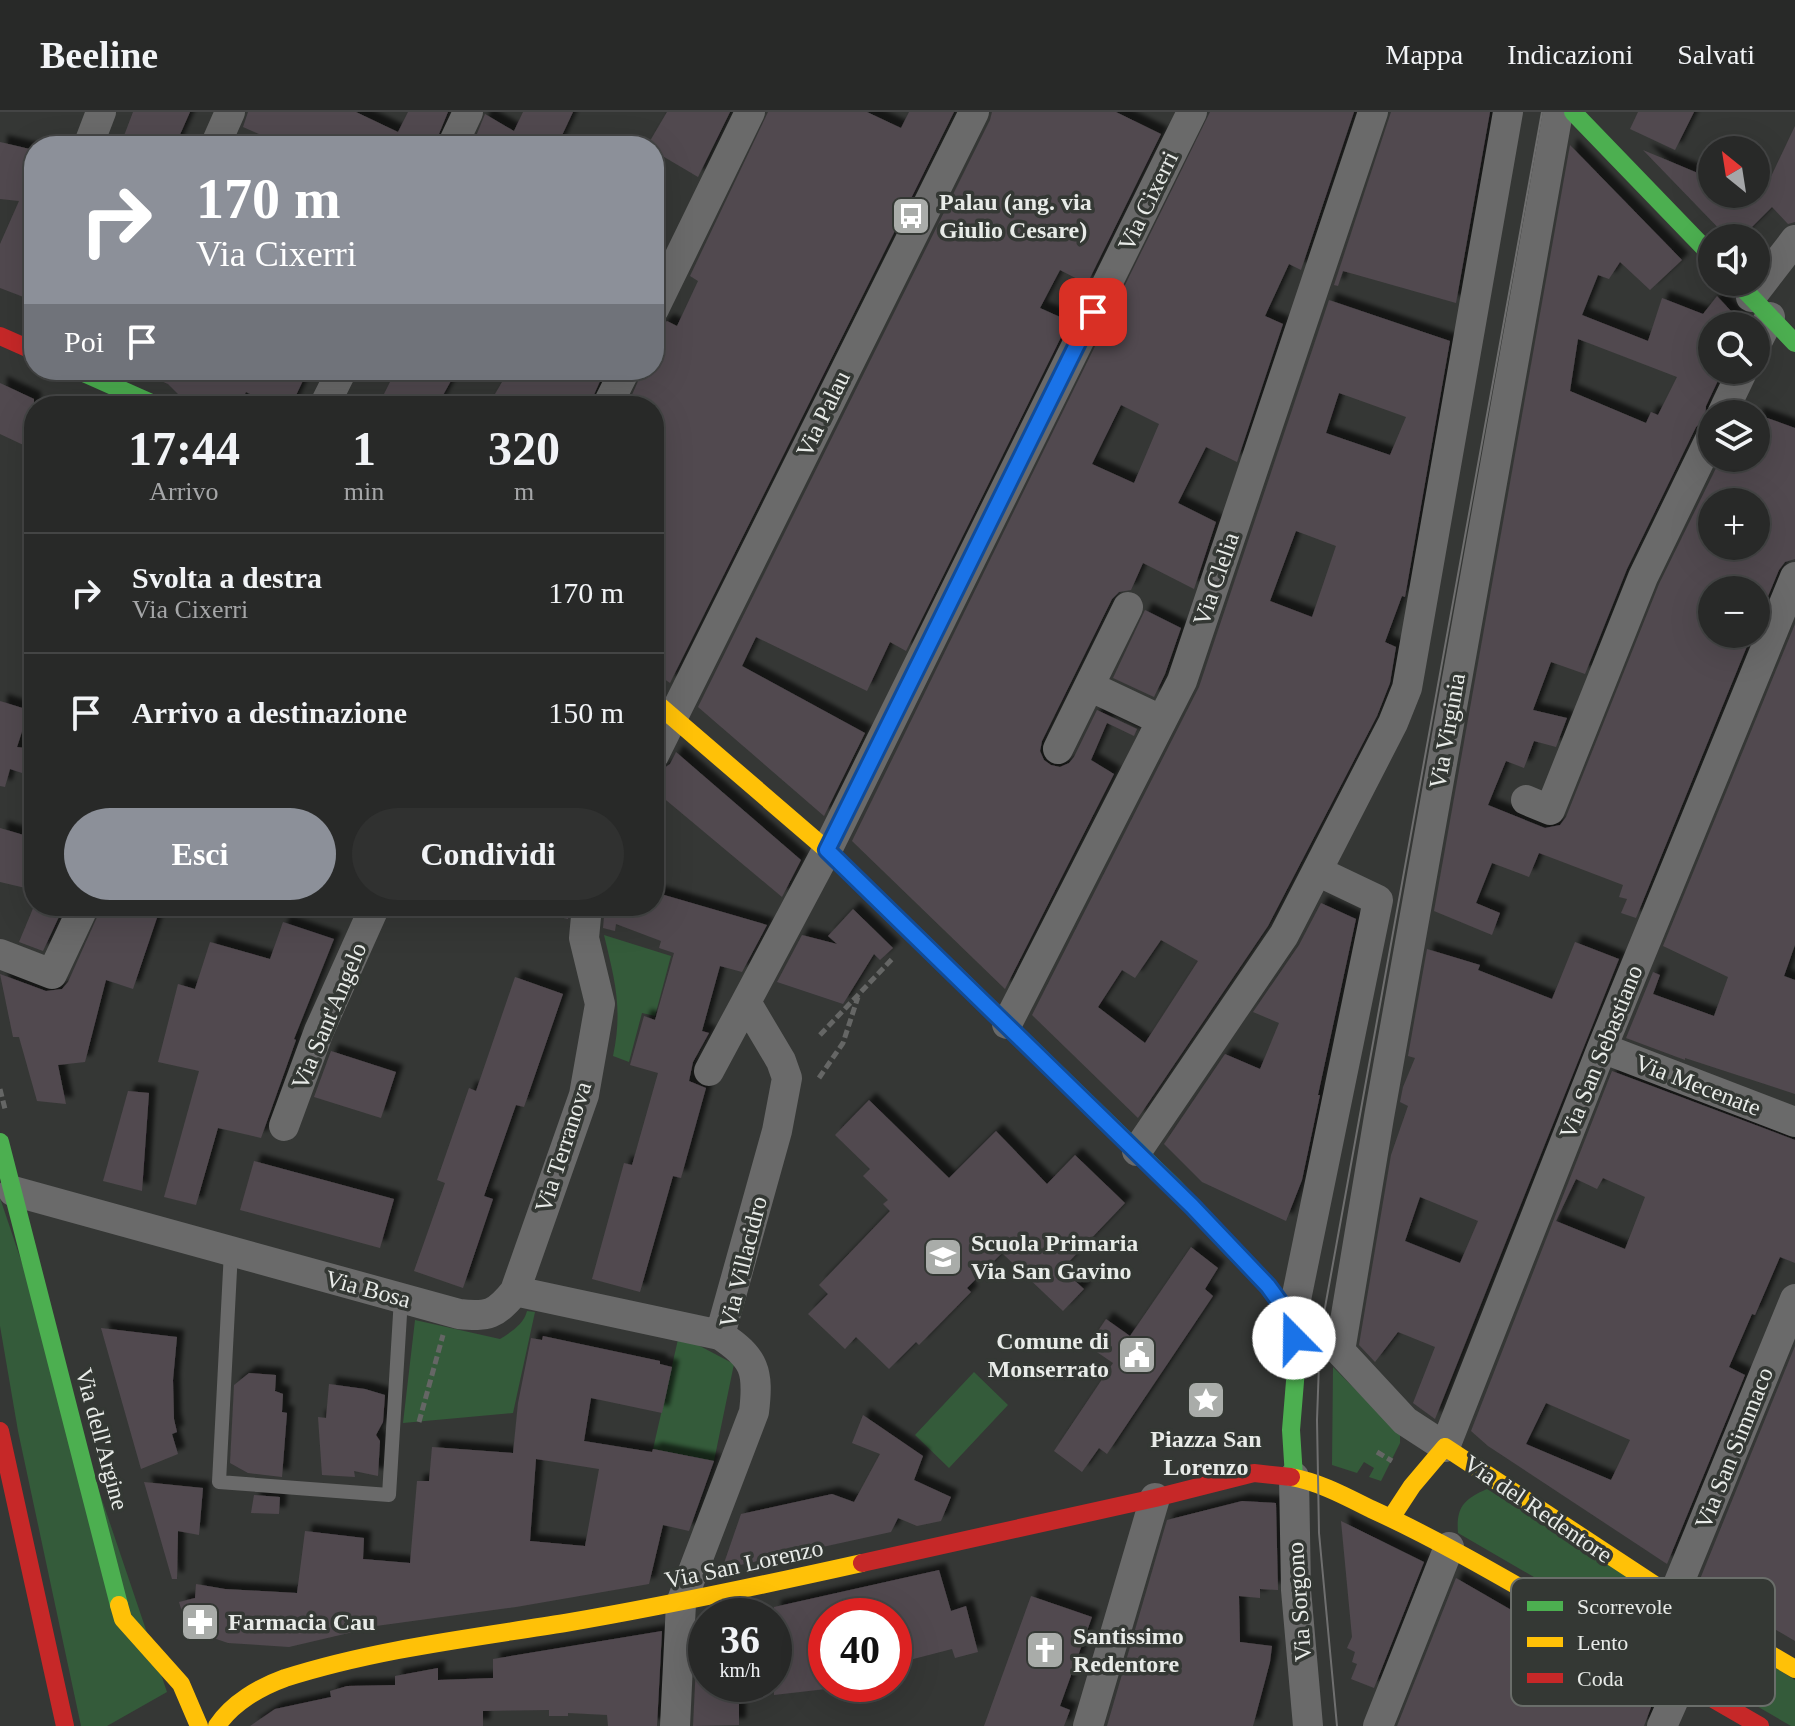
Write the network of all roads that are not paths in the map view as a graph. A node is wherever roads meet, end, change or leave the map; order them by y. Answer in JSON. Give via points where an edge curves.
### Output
{"nodes":[{"id":1,"x":101,"y":112,"type":"edge"},
{"id":2,"x":230,"y":112,"type":"edge"},
{"id":3,"x":468,"y":112,"type":"edge"},
{"id":4,"x":750,"y":112,"type":"edge"},
{"id":5,"x":974,"y":112,"type":"edge"},
{"id":6,"x":1192,"y":112,"type":"edge"},
{"id":7,"x":1373,"y":112,"type":"edge"},
{"id":8,"x":1508,"y":112,"type":"edge"},
{"id":9,"x":1558,"y":112,"type":"edge"},
{"id":10,"x":1590,"y":119,"type":"edge"},
{"id":11,"x":92,"y":136,"type":"edge"},
{"id":12,"x":219,"y":136,"type":"edge"},
{"id":13,"x":457,"y":136,"type":"edge"},
{"id":14,"x":1698,"y":240,"type":"edge"},
{"id":15,"x":1795,"y":240,"type":"edge"},
{"id":16,"x":664,"y":288,"type":"edge"},
{"id":17,"x":1753,"y":299,"type":"edge"},
{"id":18,"x":0,"y":336,"type":"edge"},
{"id":19,"x":1795,"y":343,"type":"edge"},
{"id":20,"x":24,"y":347,"type":"edge"},
{"id":21,"x":100,"y":380,"type":"edge"},
{"id":22,"x":136,"y":396,"type":"edge"},
{"id":23,"x":1698,"y":464,"type":"edge"},
{"id":24,"x":1795,"y":577,"type":"edge"},
{"id":25,"x":1128,"y":607,"type":"dead end"},
{"id":26,"x":1089,"y":686,"type":"junction"},
{"id":27,"x":664,"y":706,"type":"edge"},
{"id":28,"x":664,"y":709,"type":"edge"},
{"id":29,"x":1161,"y":720,"type":"junction"},
{"id":30,"x":1058,"y":749,"type":"dead end"},
{"id":31,"x":1526,"y":800,"type":"dead end"},
{"id":32,"x":827,"y":850,"type":"junction"},
{"id":33,"x":1317,"y":871,"type":"junction"},
{"id":34,"x":79,"y":916,"type":"edge"},
{"id":35,"x":371,"y":916,"type":"edge"},
{"id":36,"x":586,"y":916,"type":"edge"},
{"id":37,"x":0,"y":954,"type":"edge"},
{"id":38,"x":746,"y":1002,"type":"junction"},
{"id":39,"x":1007,"y":1024,"type":"junction"},
{"id":40,"x":1602,"y":1048,"type":"junction"},
{"id":41,"x":709,"y":1071,"type":"dead end"},
{"id":42,"x":1795,"y":1122,"type":"edge"},
{"id":43,"x":284,"y":1126,"type":"dead end"},
{"id":44,"x":0,"y":1142,"type":"edge"},
{"id":45,"x":1137,"y":1151,"type":"junction"},
{"id":46,"x":13,"y":1191,"type":"junction"},
{"id":47,"x":231,"y":1251,"type":"junction"},
{"id":48,"x":515,"y":1291,"type":"junction"},
{"id":49,"x":401,"y":1298,"type":"junction"},
{"id":50,"x":1795,"y":1299,"type":"edge"},
{"id":51,"x":1292,"y":1319,"type":"junction"},
{"id":52,"x":720,"y":1335,"type":"junction"},
{"id":53,"x":1340,"y":1351,"type":"joint"},
{"id":54,"x":0,"y":1431,"type":"edge"},
{"id":55,"x":1445,"y":1447,"type":"junction"},
{"id":56,"x":1294,"y":1477,"type":"junction"},
{"id":57,"x":1155,"y":1498,"type":"junction"},
{"id":58,"x":1391,"y":1518,"type":"junction"},
{"id":59,"x":1449,"y":1547,"type":"junction"},
{"id":60,"x":1644,"y":1578,"type":"edge"},
{"id":61,"x":1681,"y":1578,"type":"edge"},
{"id":62,"x":1511,"y":1583,"type":"edge"},
{"id":63,"x":681,"y":1603,"type":"junction"},
{"id":64,"x":1775,"y":1657,"type":"edge"},
{"id":65,"x":1795,"y":1669,"type":"edge"},
{"id":66,"x":1671,"y":1706,"type":"edge"},
{"id":67,"x":1725,"y":1706,"type":"edge"},
{"id":68,"x":65,"y":1726,"type":"edge"},
{"id":69,"x":199,"y":1726,"type":"edge"},
{"id":70,"x":217,"y":1726,"type":"edge"},
{"id":71,"x":675,"y":1726,"type":"edge"},
{"id":72,"x":1088,"y":1726,"type":"edge"},
{"id":73,"x":1308,"y":1726,"type":"edge"},
{"id":74,"x":1378,"y":1726,"type":"edge"},
{"id":75,"x":1662,"y":1726,"type":"edge"},
{"id":76,"x":1760,"y":1726,"type":"edge"}],
"edges":[{"from":1,"to":11,"type":"street"},
{"from":2,"to":12,"type":"street"},
{"from":3,"to":13,"type":"street"},
{"from":4,"to":16,"type":"street"},
{"from":5,"to":27,"type":"street","name":"Via Palau"},
{"from":6,"to":32,"type":"street","name":"Via Cixerri"},
{"from":7,"to":29,"type":"street","name":"Via Clelia","via":[[1182,681]]},
{"from":8,"to":33,"type":"street","name":"Via Virginia","via":[[1407,688]]},
{"from":9,"to":53,"type":"street","name":"Via Virginia"},
{"from":10,"to":14,"type":"street"},
{"from":15,"to":17,"type":"street"},
{"from":17,"to":19,"type":"street"},
{"from":18,"to":20,"type":"street"},
{"from":21,"to":22,"type":"street"},
{"from":23,"to":31,"type":"street","via":[[1643,577],[1550,810]]},
{"from":24,"to":40,"type":"street","name":"Via San Sebastiano"},
{"from":25,"to":26,"type":"street"},
{"from":26,"to":29,"type":"street"},
{"from":26,"to":30,"type":"street"},
{"from":28,"to":32,"type":"street"},
{"from":29,"to":39,"type":"street","name":"Via Clelia"},
{"from":32,"to":38,"type":"street"},
{"from":32,"to":39,"type":"street"},
{"from":33,"to":45,"type":"street","name":"Via Virginia","via":[[1284,935]]},
{"from":33,"to":51,"type":"street","via":[[1378,900]]},
{"from":34,"to":37,"type":"street","via":[[52,974]]},
{"from":35,"to":43,"type":"street","name":"Via Sant'Angelo"},
{"from":36,"to":48,"type":"street","name":"Via Terranova","via":[[584,938],[600,1004],[584,1095]]},
{"from":38,"to":41,"type":"street"},
{"from":38,"to":52,"type":"street","name":"Via Villacidro","via":[[787,1078]]},
{"from":39,"to":45,"type":"street"},
{"from":40,"to":42,"type":"street","name":"Via Mecenate"},
{"from":40,"to":55,"type":"street","name":"Via San Sebastiano"},
{"from":44,"to":46,"type":"street","name":"Via dell'Argine"},
{"from":45,"to":51,"type":"street","via":[[1268,1286]]},
{"from":46,"to":47,"type":"street","name":"Via Bosa"},
{"from":46,"to":69,"type":"street","name":"Via dell'Argine","via":[[123,1619],[181,1684]]},
{"from":47,"to":49,"type":"street","name":"Via Bosa"},
{"from":47,"to":49,"type":"lane","via":[[219,1482],[389,1495]]},
{"from":48,"to":49,"type":"street","name":"Via Bosa","via":[[502,1307],[483,1316]]},
{"from":48,"to":52,"type":"street"},
{"from":50,"to":61,"type":"street","name":"Via San Simmaco"},
{"from":51,"to":56,"type":"street","via":[[1297,1357],[1291,1430]]},
{"from":52,"to":63,"type":"street","name":"Via Villacidro","via":[[744,1351],[758,1382],[754,1412]]},
{"from":53,"to":55,"type":"street","name":"Via del Redentore","via":[[1405,1421]]},
{"from":54,"to":68,"type":"street"},
{"from":55,"to":58,"type":"street","name":"Via San Sebastiano"},
{"from":55,"to":60,"type":"street","name":"Via del Redentore"},
{"from":56,"to":57,"type":"street","name":"Via San Lorenzo","via":[[1254,1473]]},
{"from":56,"to":58,"type":"street"},
{"from":56,"to":73,"type":"street","name":"Via Sorgono","via":[[1296,1590]]},
{"from":57,"to":63,"type":"street","name":"Via San Lorenzo"},
{"from":57,"to":72,"type":"street"},
{"from":58,"to":59,"type":"street"},
{"from":59,"to":62,"type":"street"},
{"from":59,"to":74,"type":"street"},
{"from":63,"to":70,"type":"street","name":"Via San Lorenzo","via":[[367,1656],[252,1693]]},
{"from":63,"to":71,"type":"street","name":"Via Villacidro"},
{"from":64,"to":65,"type":"street","name":"Via del Redentore"},
{"from":66,"to":75,"type":"street"},
{"from":67,"to":76,"type":"street"}]}
